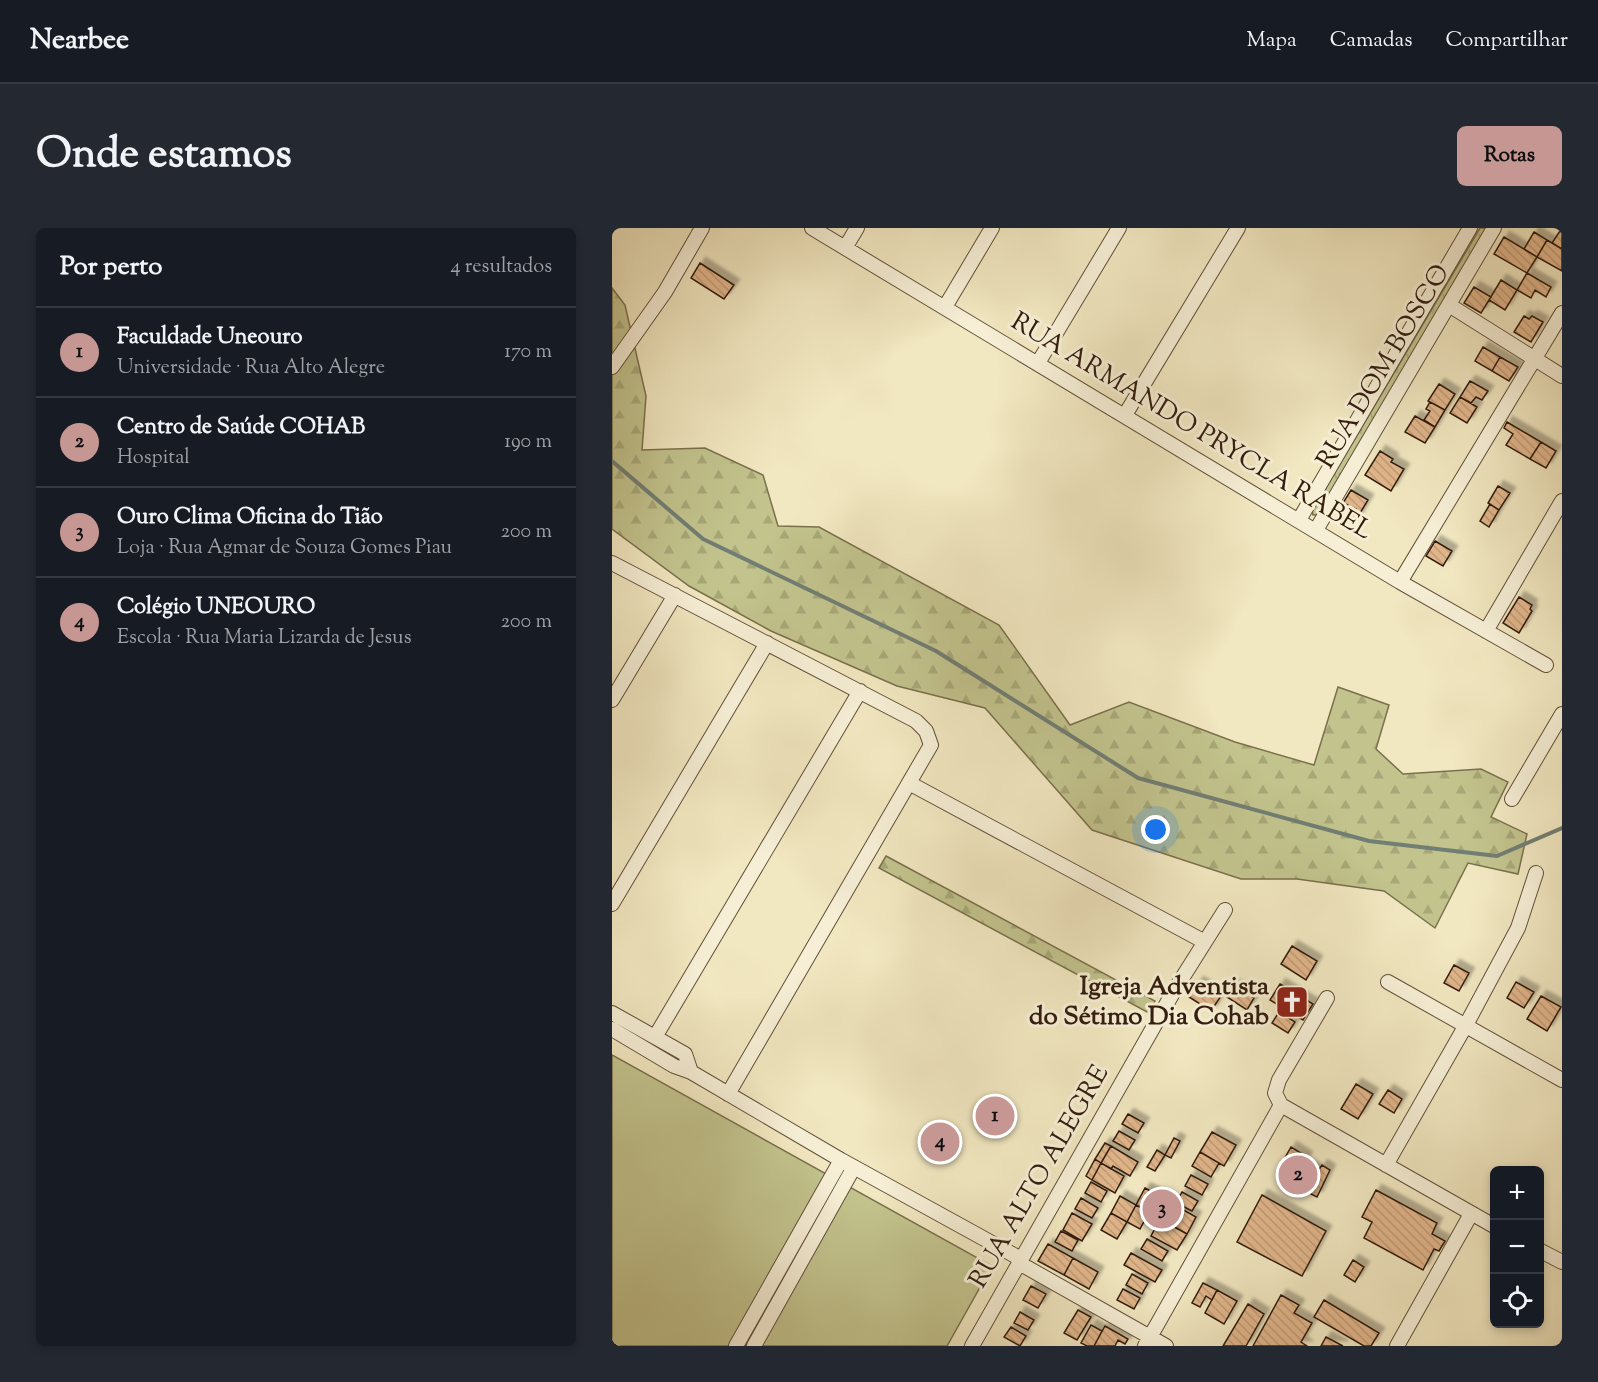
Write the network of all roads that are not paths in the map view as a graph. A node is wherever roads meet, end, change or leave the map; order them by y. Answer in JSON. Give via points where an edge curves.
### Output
{"nodes":[{"id":1,"x":702,"y":228,"type":"edge"},
{"id":2,"x":812,"y":228,"type":"edge"},
{"id":3,"x":857,"y":228,"type":"edge"},
{"id":4,"x":992,"y":228,"type":"edge"},
{"id":5,"x":1119,"y":228,"type":"edge"},
{"id":6,"x":1238,"y":228,"type":"edge"},
{"id":7,"x":1470,"y":228,"type":"edge"},
{"id":8,"x":1494,"y":228,"type":"edge"},
{"id":9,"x":845,"y":248,"type":"junction"},
{"id":10,"x":1449,"y":305,"type":"junction"},
{"id":11,"x":945,"y":307,"type":"junction"},
{"id":12,"x":1562,"y":313,"type":"edge"},
{"id":13,"x":1535,"y":359,"type":"junction"},
{"id":14,"x":1038,"y":363,"type":"junction"},
{"id":15,"x":612,"y":368,"type":"edge"},
{"id":16,"x":1562,"y":376,"type":"edge"},
{"id":17,"x":1125,"y":415,"type":"junction"},
{"id":18,"x":1562,"y":501,"type":"edge"},
{"id":19,"x":1299,"y":520,"type":"junction"},
{"id":20,"x":1316,"y":530,"type":"junction"},
{"id":21,"x":612,"y":562,"type":"edge"},
{"id":22,"x":1400,"y":582,"type":"junction"},
{"id":23,"x":675,"y":595,"type":"junction"},
{"id":24,"x":1485,"y":632,"type":"junction"},
{"id":25,"x":767,"y":643,"type":"junction"},
{"id":26,"x":1546,"y":665,"type":"dead end"},
{"id":27,"x":860,"y":691,"type":"junction"},
{"id":28,"x":612,"y":700,"type":"edge"},
{"id":29,"x":1562,"y":714,"type":"edge"},
{"id":30,"x":909,"y":783,"type":"junction"},
{"id":31,"x":1512,"y":799,"type":"dead end"},
{"id":32,"x":1536,"y":873,"type":"dead end"},
{"id":33,"x":612,"y":904,"type":"edge"},
{"id":34,"x":1226,"y":910,"type":"dead end"},
{"id":35,"x":1205,"y":942,"type":"junction"},
{"id":36,"x":1388,"y":982,"type":"dead end"},
{"id":37,"x":1327,"y":998,"type":"dead end"},
{"id":38,"x":612,"y":1013,"type":"edge"},
{"id":39,"x":1466,"y":1025,"type":"junction"},
{"id":40,"x":612,"y":1029,"type":"edge"},
{"id":41,"x":655,"y":1037,"type":"junction"},
{"id":42,"x":691,"y":1072,"type":"junction"},
{"id":43,"x":1562,"y":1080,"type":"edge"},
{"id":44,"x":728,"y":1094,"type":"junction"},
{"id":45,"x":1281,"y":1105,"type":"junction"},
{"id":46,"x":848,"y":1163,"type":"junction"},
{"id":47,"x":1386,"y":1165,"type":"junction"},
{"id":48,"x":1472,"y":1214,"type":"junction"},
{"id":49,"x":1490,"y":1224,"type":"edge"},
{"id":50,"x":1544,"y":1253,"type":"edge"},
{"id":51,"x":1020,"y":1261,"type":"junction"},
{"id":52,"x":1562,"y":1262,"type":"edge"},
{"id":53,"x":1148,"y":1342,"type":"edge"},
{"id":54,"x":736,"y":1346,"type":"edge"},
{"id":55,"x":754,"y":1346,"type":"edge"},
{"id":56,"x":972,"y":1346,"type":"edge"},
{"id":57,"x":1166,"y":1346,"type":"edge"},
{"id":58,"x":1397,"y":1346,"type":"edge"}],
"edges":[{"from":1,"to":15,"type":"street","via":[[665,292]]},
{"from":2,"to":9,"type":"street","name":"RUA ARMANDO PRYCLA RABEL"},
{"from":3,"to":9,"type":"street"},
{"from":4,"to":11,"type":"street"},
{"from":5,"to":14,"type":"street"},
{"from":6,"to":17,"type":"street"},
{"from":7,"to":19,"type":"street","name":"RUA DOM BOSCO"},
{"from":8,"to":10,"type":"street","name":"RUA DOM BOSCO"},
{"from":9,"to":11,"type":"street","name":"RUA ARMANDO PRYCLA RABEL"},
{"from":10,"to":13,"type":"street"},
{"from":10,"to":20,"type":"street","name":"RUA DOM BOSCO"},
{"from":11,"to":14,"type":"street","name":"RUA ARMANDO PRYCLA RABEL"},
{"from":12,"to":13,"type":"street"},
{"from":13,"to":16,"type":"street"},
{"from":13,"to":22,"type":"street"},
{"from":14,"to":17,"type":"street","name":"RUA ARMANDO PRYCLA RABEL"},
{"from":17,"to":19,"type":"street","name":"RUA ARMANDO PRYCLA RABEL"},
{"from":18,"to":24,"type":"street"},
{"from":19,"to":20,"type":"street","name":"RUA ARMANDO PRYCLA RABEL"},
{"from":20,"to":22,"type":"street","name":"RUA ARMANDO PRYCLA RABEL"},
{"from":21,"to":23,"type":"street"},
{"from":22,"to":24,"type":"street","name":"RUA ARMANDO PRYCLA RABEL"},
{"from":23,"to":25,"type":"street"},
{"from":23,"to":28,"type":"street"},
{"from":24,"to":26,"type":"street","name":"RUA ARMANDO PRYCLA RABEL"},
{"from":25,"to":27,"type":"street"},
{"from":25,"to":33,"type":"street"},
{"from":27,"to":30,"type":"street","via":[[916,721],[930,737],[931,745]]},
{"from":27,"to":41,"type":"street"},
{"from":29,"to":31,"type":"street"},
{"from":30,"to":35,"type":"street"},
{"from":30,"to":44,"type":"street"},
{"from":32,"to":39,"type":"street","via":[[1518,928]]},
{"from":34,"to":35,"type":"street","name":"RUA ALTO ALEGRE"},
{"from":35,"to":51,"type":"street","name":"RUA ALTO ALEGRE"},
{"from":36,"to":39,"type":"street"},
{"from":37,"to":45,"type":"street","via":[[1279,1080],[1275,1093]]},
{"from":38,"to":41,"type":"street"},
{"from":39,"to":43,"type":"street"},
{"from":39,"to":47,"type":"street"},
{"from":40,"to":42,"type":"street"},
{"from":41,"to":42,"type":"street","via":[[685,1054]]},
{"from":42,"to":44,"type":"street"},
{"from":44,"to":46,"type":"street"},
{"from":45,"to":47,"type":"street"},
{"from":45,"to":53,"type":"street"},
{"from":46,"to":51,"type":"street"},
{"from":46,"to":54,"type":"street"},
{"from":46,"to":55,"type":"street"},
{"from":47,"to":48,"type":"street"},
{"from":48,"to":49,"type":"street"},
{"from":48,"to":58,"type":"street"},
{"from":50,"to":52,"type":"street"},
{"from":51,"to":53,"type":"street"},
{"from":51,"to":56,"type":"street","name":"RUA ALTO ALEGRE"},
{"from":53,"to":57,"type":"street"}]}
